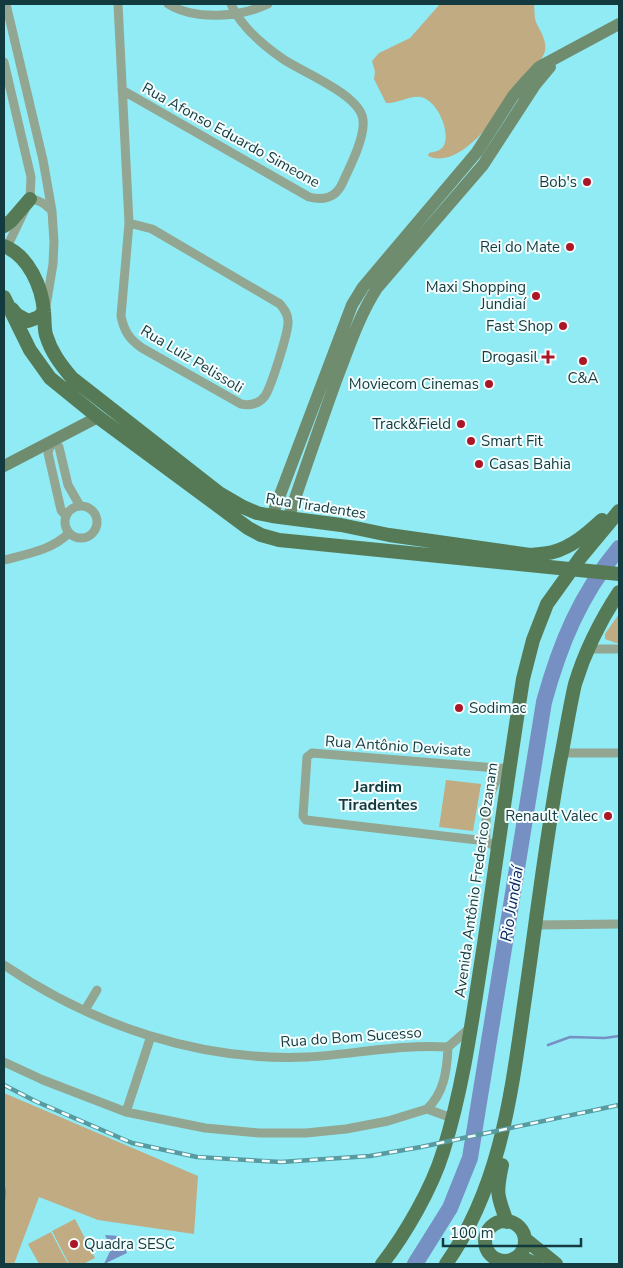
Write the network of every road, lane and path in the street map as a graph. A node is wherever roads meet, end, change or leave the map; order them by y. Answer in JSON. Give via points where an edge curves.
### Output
{"nodes":[{"id":1,"x":6,"y":4,"type":"edge"},
{"id":2,"x":118,"y":4,"type":"edge"},
{"id":3,"x":168,"y":4,"type":"edge"},
{"id":4,"x":231,"y":4,"type":"edge"},
{"id":5,"x":268,"y":4,"type":"edge"},
{"id":6,"x":235,"y":15,"type":"junction"},
{"id":7,"x":617,"y":27,"type":"edge"},
{"id":8,"x":563,"y":55,"type":"junction"},
{"id":9,"x":4,"y":62,"type":"edge"},
{"id":10,"x":122,"y":90,"type":"junction"},
{"id":11,"x":524,"y":102,"type":"junction"},
{"id":12,"x":494,"y":125,"type":"junction"},
{"id":13,"x":457,"y":197,"type":"junction"},
{"id":14,"x":30,"y":199,"type":"junction"},
{"id":15,"x":432,"y":204,"type":"junction"},
{"id":16,"x":52,"y":211,"type":"junction"},
{"id":17,"x":129,"y":223,"type":"junction"},
{"id":18,"x":4,"y":226,"type":"edge"},
{"id":19,"x":5,"y":248,"type":"edge"},
{"id":20,"x":374,"y":272,"type":"junction"},
{"id":21,"x":6,"y":301,"type":"edge"},
{"id":22,"x":366,"y":306,"type":"junction"},
{"id":23,"x":44,"y":311,"type":"junction"},
{"id":24,"x":98,"y":417,"type":"junction"},
{"id":25,"x":52,"y":440,"type":"junction"},
{"id":26,"x":4,"y":466,"type":"edge"},
{"id":27,"x":80,"y":506,"type":"junction"},
{"id":28,"x":619,"y":509,"type":"edge"},
{"id":29,"x":66,"y":516,"type":"junction"},
{"id":30,"x":288,"y":519,"type":"junction"},
{"id":31,"x":272,"y":520,"type":"junction"},
{"id":32,"x":341,"y":525,"type":"junction"},
{"id":33,"x":248,"y":528,"type":"junction"},
{"id":34,"x":69,"y":533,"type":"junction"},
{"id":35,"x":279,"y":540,"type":"junction"},
{"id":36,"x":311,"y":544,"type":"junction"},
{"id":37,"x":4,"y":560,"type":"edge"},
{"id":38,"x":575,"y":570,"type":"junction"},
{"id":39,"x":618,"y":574,"type":"edge"},
{"id":40,"x":619,"y":592,"type":"edge"},
{"id":41,"x":587,"y":649,"type":"junction"},
{"id":42,"x":619,"y":649,"type":"edge"},
{"id":43,"x":562,"y":753,"type":"junction"},
{"id":44,"x":619,"y":753,"type":"edge"},
{"id":45,"x":506,"y":768,"type":"junction"},
{"id":46,"x":492,"y":844,"type":"junction"},
{"id":47,"x":619,"y":924,"type":"edge"},
{"id":48,"x":536,"y":925,"type":"junction"},
{"id":49,"x":4,"y":965,"type":"edge"},
{"id":50,"x":97,"y":990,"type":"dead end"},
{"id":51,"x":85,"y":1010,"type":"junction"},
{"id":52,"x":471,"y":1027,"type":"junction"},
{"id":53,"x":151,"y":1036,"type":"junction"},
{"id":54,"x":448,"y":1048,"type":"junction"},
{"id":55,"x":4,"y":1062,"type":"edge"},
{"id":56,"x":427,"y":1110,"type":"junction"},
{"id":57,"x":126,"y":1112,"type":"junction"},
{"id":58,"x":452,"y":1118,"type":"junction"},
{"id":59,"x":499,"y":1149,"type":"junction"},
{"id":60,"x":507,"y":1222,"type":"junction"},
{"id":61,"x":525,"y":1239,"type":"junction"},
{"id":62,"x":505,"y":1261,"type":"edge"},
{"id":63,"x":382,"y":1264,"type":"edge"},
{"id":64,"x":446,"y":1264,"type":"edge"},
{"id":65,"x":536,"y":1264,"type":"edge"},
{"id":66,"x":556,"y":1264,"type":"edge"}],
"edges":[{"from":1,"to":16,"type":"street"},
{"from":2,"to":10,"type":"street","name":"Rua Luiz Pelissoli"},
{"from":3,"to":6,"type":"street","via":[[203,14]]},
{"from":4,"to":6,"type":"street","name":"Rua Afonso Eduardo Simeone"},
{"from":5,"to":6,"type":"street"},
{"from":6,"to":10,"type":"street","name":"Rua Afonso Eduardo Simeone","via":[[283,59],[346,97],[360,112],[363,126],[358,146],[336,194],[319,200],[309,197]]},
{"from":7,"to":8,"type":"street"},
{"from":8,"to":11,"type":"street"},
{"from":8,"to":12,"type":"street","via":[[532,74]]},
{"from":9,"to":14,"type":"street","via":[[31,177]]},
{"from":10,"to":17,"type":"street","name":"Rua Luiz Pelissoli"},
{"from":11,"to":12,"type":"street"},
{"from":11,"to":13,"type":"street","via":[[483,165]]},
{"from":12,"to":15,"type":"street","via":[[476,152]]},
{"from":13,"to":15,"type":"street","via":[[444,197]]},
{"from":13,"to":22,"type":"street","via":[[377,288]]},
{"from":14,"to":16,"type":"street","via":[[38,199]]},
{"from":14,"to":18,"type":"main road"},
{"from":14,"to":19,"type":"street"},
{"from":15,"to":20,"type":"street"},
{"from":16,"to":23,"type":"street","via":[[53,264]]},
{"from":17,"to":17,"type":"street","name":"Rua Luiz Pelissoli","via":[[121,316],[130,340],[241,404],[249,406],[265,397],[289,324],[286,311],[280,304],[152,229]]},
{"from":19,"to":23,"type":"main road","name":"Rua Tiradentes","via":[[23,260],[34,275]]},
{"from":20,"to":22,"type":"street","via":[[368,284]]},
{"from":20,"to":31,"type":"street","via":[[352,305]]},
{"from":21,"to":23,"type":"main road","via":[[17,315],[28,320],[35,320]]},
{"from":21,"to":24,"type":"main road","via":[[40,366]]},
{"from":22,"to":30,"type":"street","via":[[314,440]]},
{"from":23,"to":31,"type":"main road","name":"Rua Tiradentes","via":[[50,346],[72,378],[219,493]]},
{"from":24,"to":25,"type":"street"},
{"from":24,"to":33,"type":"main road"},
{"from":25,"to":26,"type":"street"},
{"from":25,"to":27,"type":"street","via":[[60,447],[68,486]]},
{"from":25,"to":29,"type":"street","via":[[48,453],[61,510]]},
{"from":27,"to":29,"type":"street","via":[[71,509]]},
{"from":27,"to":34,"type":"street","via":[[92,511],[96,519],[95,528],[86,537],[76,538]]},
{"from":28,"to":32,"type":"main road","name":"Rua Tiradentes","via":[[565,548],[530,555]]},
{"from":28,"to":38,"type":"main road","name":"Avenida Antônio Frederico Ozanam"},
{"from":29,"to":34,"type":"street","via":[[65,525]]},
{"from":30,"to":31,"type":"main road","name":"Rua Tiradentes"},
{"from":30,"to":32,"type":"main road","name":"Rua Tiradentes"},
{"from":31,"to":33,"type":"main road","via":[[262,527]]},
{"from":31,"to":35,"type":"main road"},
{"from":32,"to":36,"type":"main road","via":[[309,526],[304,534]]},
{"from":33,"to":35,"type":"main road"},
{"from":34,"to":37,"type":"street","via":[[50,547]]},
{"from":35,"to":36,"type":"main road"},
{"from":36,"to":38,"type":"main road"},
{"from":38,"to":39,"type":"main road"},
{"from":38,"to":45,"type":"main road","name":"Avenida Antônio Frederico Ozanam","via":[[547,604],[533,640]]},
{"from":40,"to":41,"type":"main road"},
{"from":41,"to":42,"type":"street"},
{"from":41,"to":43,"type":"main road","via":[[575,685]]},
{"from":43,"to":44,"type":"street"},
{"from":43,"to":48,"type":"main road"},
{"from":45,"to":46,"type":"main road","name":"Avenida Antônio Frederico Ozanam"},
{"from":45,"to":46,"type":"street","name":"Rua Antônio Devisate","via":[[312,753],[308,757],[303,816],[306,820]]},
{"from":46,"to":52,"type":"main road","name":"Avenida Antônio Frederico Ozanam"},
{"from":47,"to":48,"type":"street"},
{"from":48,"to":59,"type":"main road","via":[[515,1068]]},
{"from":49,"to":51,"type":"street","name":"Rua do Bom Sucesso","via":[[55,997]]},
{"from":50,"to":51,"type":"street"},
{"from":51,"to":53,"type":"street","name":"Rua do Bom Sucesso"},
{"from":52,"to":54,"type":"street"},
{"from":52,"to":58,"type":"main road","name":"Avenida Antônio Frederico Ozanam"},
{"from":53,"to":54,"type":"street","name":"Rua do Bom Sucesso","via":[[205,1050],[262,1056],[307,1057],[425,1046]]},
{"from":53,"to":57,"type":"street"},
{"from":54,"to":56,"type":"street","via":[[443,1085]]},
{"from":55,"to":57,"type":"street"},
{"from":56,"to":57,"type":"street","via":[[346,1129],[259,1134],[205,1128]]},
{"from":56,"to":58,"type":"street"},
{"from":58,"to":63,"type":"main road","name":"Avenida Antônio Frederico Ozanam","via":[[443,1154],[425,1194]]},
{"from":59,"to":60,"type":"main road","via":[[502,1164],[497,1196]]},
{"from":59,"to":64,"type":"main road","via":[[487,1186]]},
{"from":60,"to":61,"type":"main road","via":[[518,1226]]},
{"from":60,"to":62,"type":"main road","via":[[491,1227],[485,1242],[492,1257]]},
{"from":61,"to":62,"type":"main road","via":[[521,1253]]},
{"from":61,"to":66,"type":"main road"},
{"from":62,"to":65,"type":"main road","via":[[526,1259]]}]}
